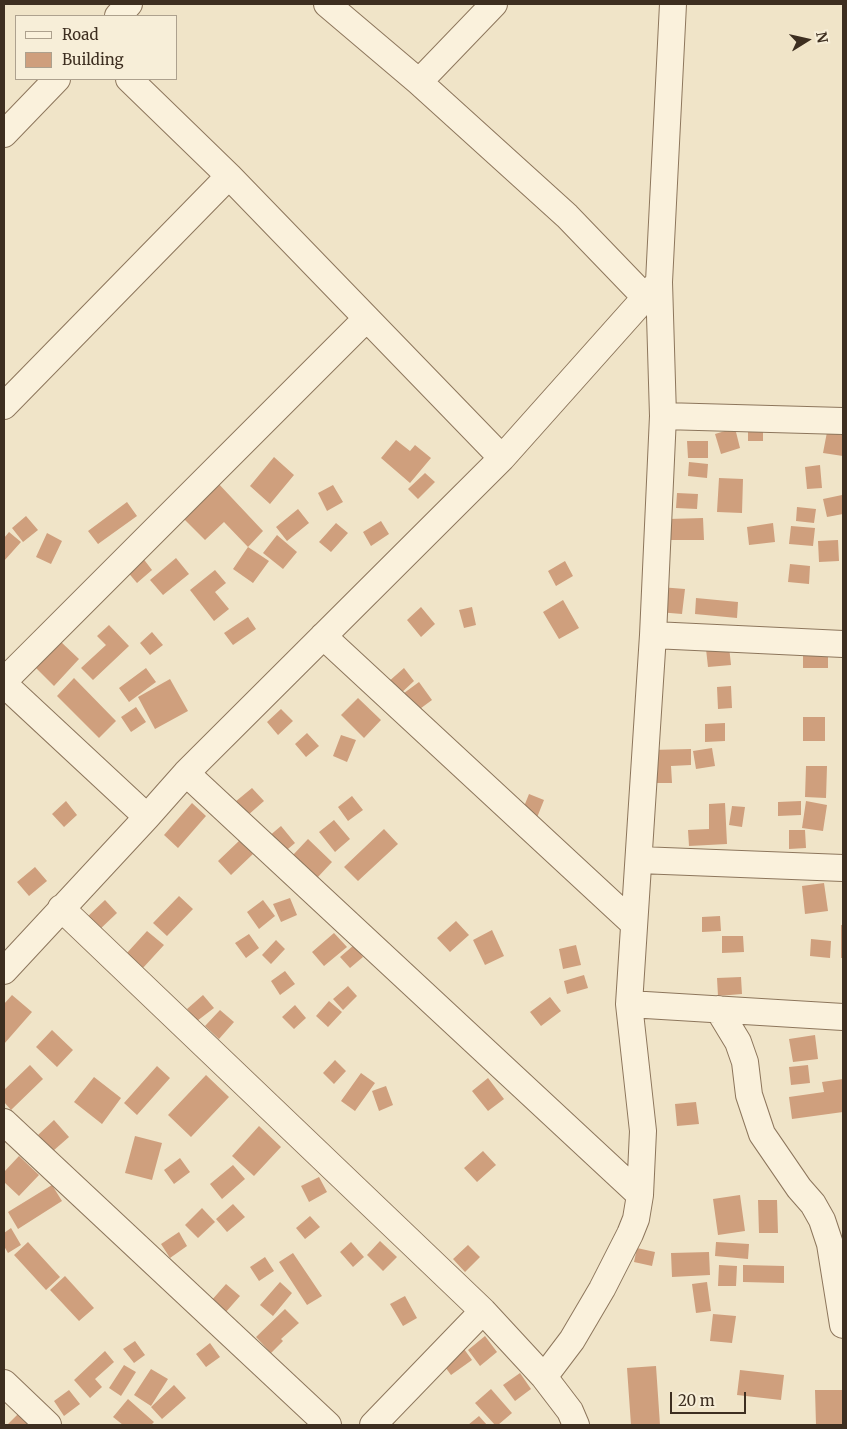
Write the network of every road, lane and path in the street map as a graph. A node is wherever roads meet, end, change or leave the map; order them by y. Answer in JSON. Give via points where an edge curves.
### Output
{"nodes":[{"id":1,"x":129,"y":4,"type":"edge"},
{"id":2,"x":327,"y":4,"type":"edge"},
{"id":3,"x":494,"y":4,"type":"edge"},
{"id":4,"x":673,"y":4,"type":"edge"},
{"id":5,"x":119,"y":15,"type":"edge"},
{"id":6,"x":57,"y":80,"type":"edge"},
{"id":7,"x":130,"y":80,"type":"edge"},
{"id":8,"x":419,"y":82,"type":"junction"},
{"id":9,"x":4,"y":134,"type":"edge"},
{"id":10,"x":229,"y":176,"type":"junction"},
{"id":11,"x":652,"y":289,"type":"junction"},
{"id":12,"x":366,"y":319,"type":"junction"},
{"id":13,"x":7,"y":397,"type":"edge"},
{"id":14,"x":663,"y":416,"type":"junction"},
{"id":15,"x":843,"y":422,"type":"edge"},
{"id":16,"x":502,"y":458,"type":"junction"},
{"id":17,"x":653,"y":635,"type":"junction"},
{"id":18,"x":323,"y":636,"type":"junction"},
{"id":19,"x":843,"y":644,"type":"edge"},
{"id":20,"x":4,"y":682,"type":"edge"},
{"id":21,"x":186,"y":773,"type":"junction"},
{"id":22,"x":147,"y":817,"type":"junction"},
{"id":23,"x":639,"y":860,"type":"junction"},
{"id":24,"x":843,"y":868,"type":"edge"},
{"id":25,"x":61,"y":908,"type":"junction"},
{"id":26,"x":634,"y":924,"type":"junction"},
{"id":27,"x":5,"y":968,"type":"edge"},
{"id":28,"x":629,"y":1004,"type":"junction"},
{"id":29,"x":718,"y":1009,"type":"junction"},
{"id":30,"x":843,"y":1017,"type":"edge"},
{"id":31,"x":4,"y":1122,"type":"edge"},
{"id":32,"x":640,"y":1195,"type":"junction"},
{"id":33,"x":484,"y":1311,"type":"junction"},
{"id":34,"x":843,"y":1325,"type":"edge"},
{"id":35,"x":544,"y":1377,"type":"junction"},
{"id":36,"x":4,"y":1383,"type":"edge"},
{"id":37,"x":48,"y":1425,"type":"edge"},
{"id":38,"x":328,"y":1425,"type":"edge"},
{"id":39,"x":373,"y":1425,"type":"edge"},
{"id":40,"x":576,"y":1425,"type":"edge"}],
"edges":[{"from":1,"to":5,"type":"street"},
{"from":2,"to":8,"type":"street"},
{"from":3,"to":8,"type":"street"},
{"from":4,"to":11,"type":"street"},
{"from":6,"to":9,"type":"street"},
{"from":7,"to":10,"type":"street"},
{"from":8,"to":11,"type":"street"},
{"from":10,"to":12,"type":"street"},
{"from":10,"to":13,"type":"street"},
{"from":11,"to":14,"type":"street"},
{"from":11,"to":16,"type":"street"},
{"from":12,"to":16,"type":"street"},
{"from":12,"to":20,"type":"street"},
{"from":14,"to":15,"type":"street"},
{"from":14,"to":17,"type":"street"},
{"from":16,"to":18,"type":"street"},
{"from":17,"to":19,"type":"street"},
{"from":17,"to":23,"type":"street"},
{"from":18,"to":21,"type":"street"},
{"from":18,"to":26,"type":"street"},
{"from":20,"to":22,"type":"street"},
{"from":21,"to":22,"type":"street"},
{"from":21,"to":32,"type":"street"},
{"from":22,"to":25,"type":"street"},
{"from":23,"to":24,"type":"street"},
{"from":23,"to":26,"type":"street"},
{"from":25,"to":27,"type":"street"},
{"from":25,"to":33,"type":"street"},
{"from":26,"to":28,"type":"street"},
{"from":28,"to":29,"type":"street"},
{"from":28,"to":32,"type":"street","via":[[643,1131]]},
{"from":29,"to":30,"type":"street"},
{"from":29,"to":34,"type":"street","via":[[746,1062],[749,1095],[762,1134],[822,1220],[830,1244]]},
{"from":31,"to":38,"type":"street"},
{"from":32,"to":35,"type":"street","via":[[630,1234],[602,1289],[572,1340]]},
{"from":33,"to":35,"type":"street"},
{"from":33,"to":39,"type":"street"},
{"from":35,"to":40,"type":"street","via":[[570,1411]]},
{"from":36,"to":37,"type":"street"}]}
